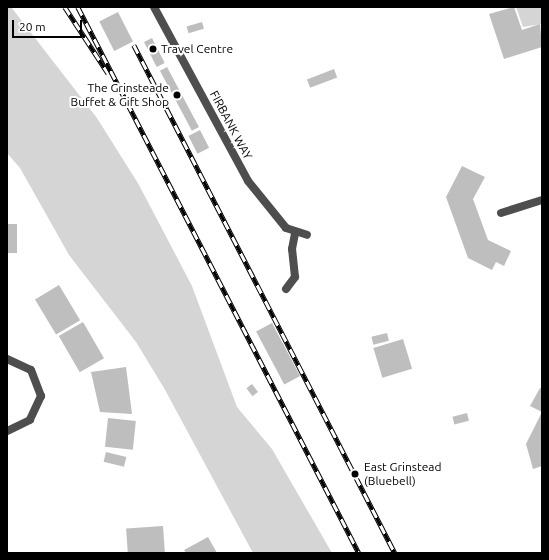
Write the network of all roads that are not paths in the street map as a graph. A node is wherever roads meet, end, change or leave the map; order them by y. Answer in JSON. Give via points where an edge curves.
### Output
{"nodes":[{"id":1,"x":154,"y":7,"type":"edge"},
{"id":2,"x":542,"y":200,"type":"edge"},
{"id":3,"x":501,"y":213,"type":"dead end"},
{"id":4,"x":295,"y":233,"type":"junction"},
{"id":5,"x":307,"y":235,"type":"dead end"},
{"id":6,"x":286,"y":289,"type":"dead end"},
{"id":7,"x":7,"y":359,"type":"edge"},
{"id":8,"x":7,"y":431,"type":"edge"}],
"edges":[{"from":1,"to":4,"type":"street","name":"FIRBANK WAY","via":[[248,181],[268,210]]},
{"from":2,"to":3,"type":"street"},
{"from":4,"to":5,"type":"street"},
{"from":4,"to":6,"type":"street","via":[[292,250],[295,276]]},
{"from":7,"to":8,"type":"street","via":[[31,370],[41,396],[30,420]]}]}
